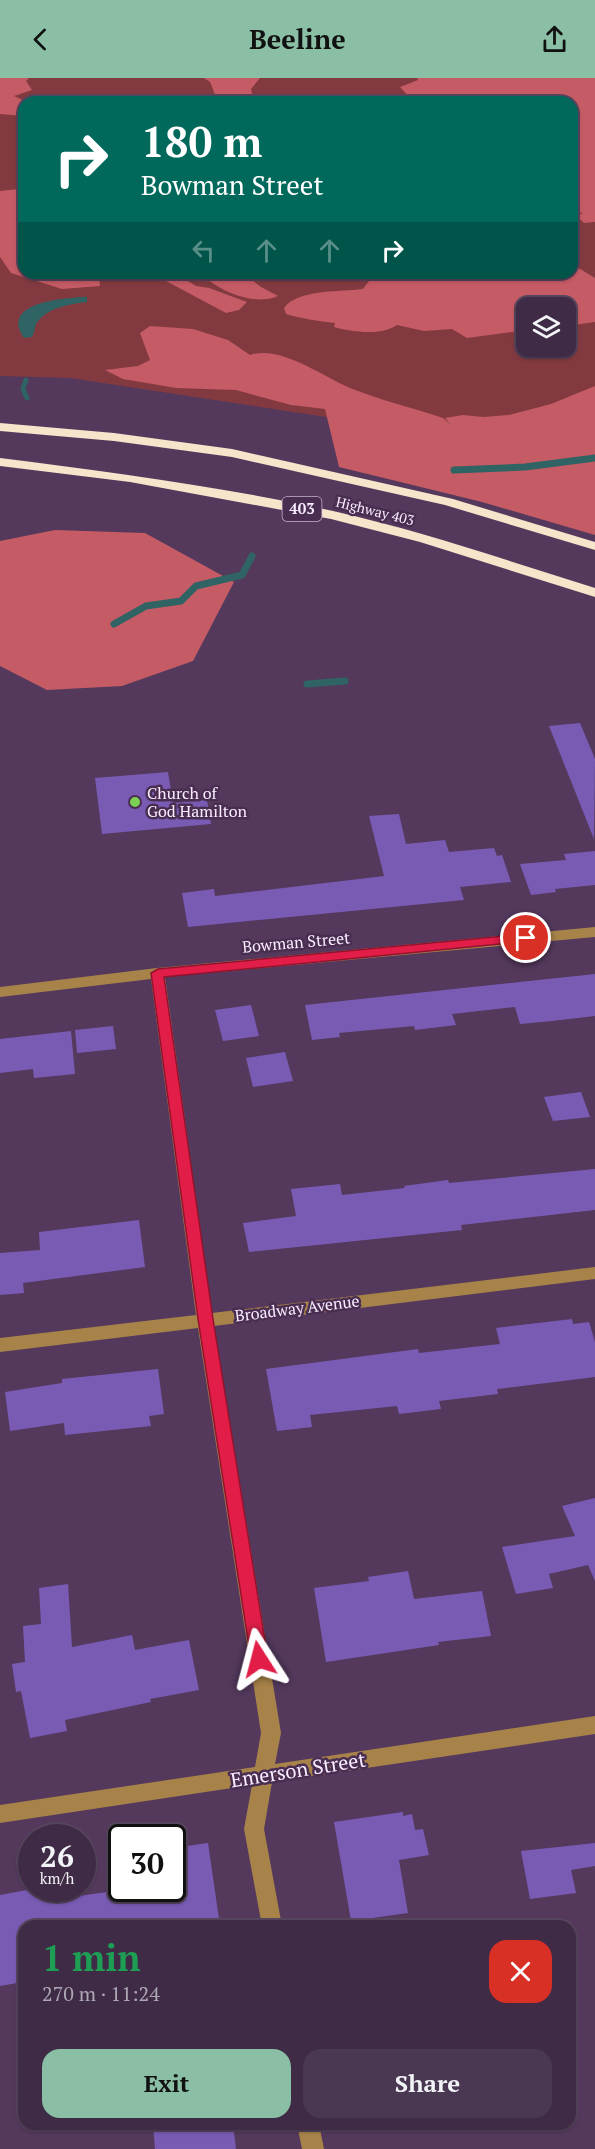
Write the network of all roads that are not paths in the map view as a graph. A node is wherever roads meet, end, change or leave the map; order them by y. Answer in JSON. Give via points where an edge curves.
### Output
{"nodes":[{"id":1,"x":0,"y":427,"type":"edge"},
{"id":2,"x":0,"y":462,"type":"edge"},
{"id":3,"x":595,"y":546,"type":"edge"},
{"id":4,"x":595,"y":593,"type":"edge"},
{"id":5,"x":595,"y":932,"type":"edge"},
{"id":6,"x":158,"y":973,"type":"junction"},
{"id":7,"x":0,"y":992,"type":"edge"},
{"id":8,"x":595,"y":1273,"type":"edge"},
{"id":9,"x":206,"y":1319,"type":"junction"},
{"id":10,"x":0,"y":1345,"type":"edge"},
{"id":11,"x":595,"y":1725,"type":"edge"},
{"id":12,"x":263,"y":1775,"type":"junction"},
{"id":13,"x":0,"y":1814,"type":"edge"},
{"id":14,"x":271,"y":1920,"type":"edge"},
{"id":15,"x":309,"y":2130,"type":"edge"},
{"id":16,"x":313,"y":2149,"type":"edge"}],
"edges":[{"from":1,"to":3,"type":"highway","name":"Highway 403","number":"403","via":[[232,453],[448,502]]},
{"from":2,"to":4,"type":"highway","name":"Highway 403","number":"403","via":[[130,478],[332,515],[425,539]]},
{"from":5,"to":6,"type":"street","name":"Bowman Street"},
{"from":6,"to":7,"type":"street","name":"Bowman Street"},
{"from":6,"to":9,"type":"street"},
{"from":8,"to":9,"type":"street","name":"Broadway Avenue"},
{"from":9,"to":10,"type":"street","name":"Broadway Avenue"},
{"from":9,"to":12,"type":"street","via":[[271,1733]]},
{"from":11,"to":12,"type":"street","name":"Emerson Street"},
{"from":12,"to":13,"type":"street","name":"Emerson Street"},
{"from":12,"to":14,"type":"street","via":[[254,1829]]},
{"from":15,"to":16,"type":"street"}]}
